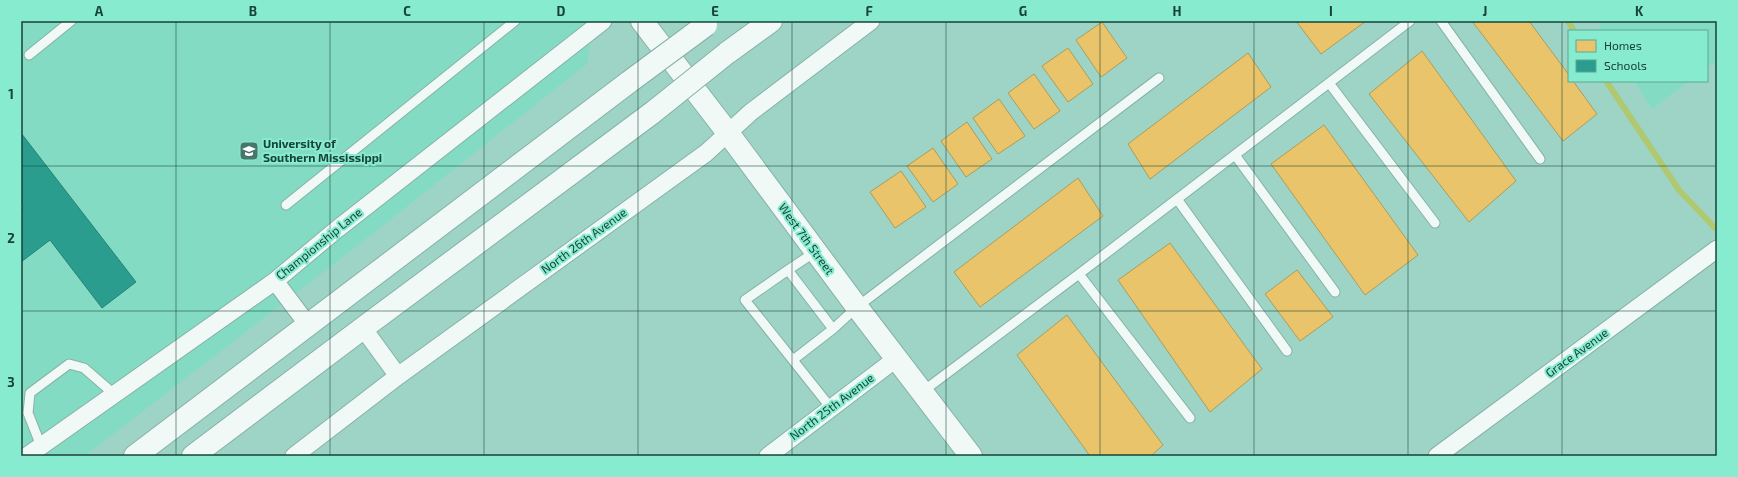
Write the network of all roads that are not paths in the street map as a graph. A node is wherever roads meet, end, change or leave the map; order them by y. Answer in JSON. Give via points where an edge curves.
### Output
{"nodes":[{"id":1,"x":71,"y":21,"type":"edge"},
{"id":2,"x":515,"y":21,"type":"edge"},
{"id":3,"x":603,"y":21,"type":"edge"},
{"id":4,"x":642,"y":21,"type":"edge"},
{"id":5,"x":771,"y":21,"type":"edge"},
{"id":6,"x":872,"y":21,"type":"edge"},
{"id":7,"x":1410,"y":21,"type":"edge"},
{"id":8,"x":1441,"y":21,"type":"edge"},
{"id":9,"x":709,"y":23,"type":"edge"},
{"id":10,"x":29,"y":55,"type":"dead end"},
{"id":11,"x":1159,"y":78,"type":"dead end"},
{"id":12,"x":1329,"y":83,"type":"junction"},
{"id":13,"x":728,"y":133,"type":"junction"},
{"id":14,"x":1235,"y":155,"type":"junction"},
{"id":15,"x":1540,"y":159,"type":"dead end"},
{"id":16,"x":1177,"y":199,"type":"junction"},
{"id":17,"x":286,"y":205,"type":"dead end"},
{"id":18,"x":1435,"y":223,"type":"dead end"},
{"id":19,"x":1717,"y":249,"type":"edge"},
{"id":20,"x":815,"y":252,"type":"junction"},
{"id":21,"x":788,"y":270,"type":"junction"},
{"id":22,"x":1079,"y":274,"type":"junction"},
{"id":23,"x":275,"y":281,"type":"junction"},
{"id":24,"x":1335,"y":292,"type":"dead end"},
{"id":25,"x":856,"y":307,"type":"junction"},
{"id":26,"x":308,"y":325,"type":"junction"},
{"id":27,"x":362,"y":328,"type":"junction"},
{"id":28,"x":833,"y":329,"type":"junction"},
{"id":29,"x":1287,"y":351,"type":"dead end"},
{"id":30,"x":897,"y":358,"type":"junction"},
{"id":31,"x":793,"y":360,"type":"junction"},
{"id":32,"x":398,"y":376,"type":"junction"},
{"id":33,"x":922,"y":392,"type":"junction"},
{"id":34,"x":114,"y":394,"type":"junction"},
{"id":35,"x":831,"y":408,"type":"junction"},
{"id":36,"x":1190,"y":418,"type":"dead end"},
{"id":37,"x":41,"y":446,"type":"junction"},
{"id":38,"x":27,"y":456,"type":"edge"},
{"id":39,"x":135,"y":456,"type":"edge"},
{"id":40,"x":193,"y":456,"type":"edge"},
{"id":41,"x":294,"y":456,"type":"edge"},
{"id":42,"x":768,"y":456,"type":"edge"},
{"id":43,"x":971,"y":456,"type":"edge"},
{"id":44,"x":1437,"y":456,"type":"edge"}],
"edges":[{"from":1,"to":10,"type":"lane"},
{"from":2,"to":17,"type":"lane"},
{"from":3,"to":23,"type":"street","name":"Championship Lane","via":[[348,220]]},
{"from":4,"to":13,"type":"main road","name":"West 7th Street"},
{"from":5,"to":27,"type":"main road","bridge":true,"via":[[652,113]]},
{"from":6,"to":13,"type":"street","name":"North 26th Avenue"},
{"from":7,"to":12,"type":"lane"},
{"from":8,"to":15,"type":"lane"},
{"from":9,"to":26,"type":"main road","bridge":true},
{"from":11,"to":25,"type":"lane"},
{"from":12,"to":14,"type":"lane"},
{"from":12,"to":18,"type":"lane"},
{"from":13,"to":20,"type":"main road","name":"West 7th Street"},
{"from":13,"to":32,"type":"street","name":"North 26th Avenue","via":[[700,157]]},
{"from":14,"to":16,"type":"lane"},
{"from":14,"to":24,"type":"lane"},
{"from":16,"to":22,"type":"lane"},
{"from":16,"to":29,"type":"lane"},
{"from":19,"to":44,"type":"street","name":"Grace Avenue"},
{"from":20,"to":21,"type":"lane"},
{"from":20,"to":25,"type":"main road","name":"West 7th Street"},
{"from":21,"to":28,"type":"lane"},
{"from":21,"to":31,"type":"lane","via":[[745,300]]},
{"from":22,"to":33,"type":"lane"},
{"from":22,"to":36,"type":"lane"},
{"from":23,"to":26,"type":"street"},
{"from":23,"to":34,"type":"street","name":"Championship Lane"},
{"from":25,"to":28,"type":"lane"},
{"from":25,"to":30,"type":"main road","name":"West 7th Street"},
{"from":26,"to":39,"type":"main road"},
{"from":27,"to":32,"type":"street"},
{"from":27,"to":40,"type":"main road"},
{"from":28,"to":31,"type":"lane"},
{"from":30,"to":33,"type":"main road","name":"West 7th Street"},
{"from":30,"to":35,"type":"street","name":"North 25th Avenue"},
{"from":31,"to":35,"type":"lane"},
{"from":32,"to":41,"type":"street","name":"North 26th Avenue"},
{"from":33,"to":43,"type":"main road","name":"West 7th Street"},
{"from":34,"to":37,"type":"street","name":"Championship Lane"},
{"from":34,"to":37,"type":"lane","via":[[84,368],[69,364],[30,394],[28,413]]},
{"from":35,"to":42,"type":"street","name":"North 25th Avenue"},
{"from":37,"to":38,"type":"street","name":"Championship Lane"}]}
